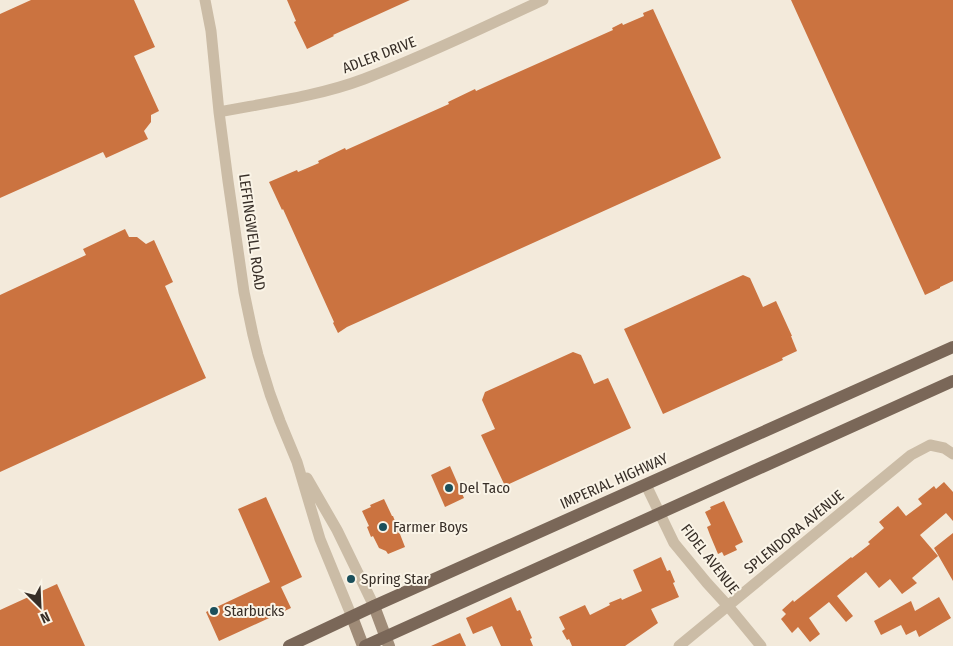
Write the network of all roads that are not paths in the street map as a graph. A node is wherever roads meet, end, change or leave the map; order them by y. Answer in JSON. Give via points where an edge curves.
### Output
{"nodes":[{"id":1,"x":205,"y":0,"type":"edge"},
{"id":2,"x":543,"y":0,"type":"edge"},
{"id":3,"x":219,"y":112,"type":"junction"},
{"id":4,"x":953,"y":347,"type":"edge"},
{"id":5,"x":953,"y":381,"type":"edge"},
{"id":6,"x":953,"y":454,"type":"edge"},
{"id":7,"x":297,"y":462,"type":"junction"},
{"id":8,"x":646,"y":485,"type":"junction"},
{"id":9,"x":659,"y":513,"type":"junction"},
{"id":10,"x":374,"y":606,"type":"junction"},
{"id":11,"x":728,"y":606,"type":"junction"},
{"id":12,"x":352,"y":617,"type":"junction"},
{"id":13,"x":388,"y":641,"type":"edge"},
{"id":14,"x":289,"y":646,"type":"edge"},
{"id":15,"x":364,"y":646,"type":"edge"},
{"id":16,"x":679,"y":646,"type":"edge"},
{"id":17,"x":761,"y":646,"type":"edge"}],
"edges":[{"from":1,"to":3,"type":"street","name":"LEFFINGWELL ROAD"},
{"from":2,"to":3,"type":"street","name":"ADLER DRIVE","via":[[363,79],[328,90]]},
{"from":3,"to":7,"type":"street","name":"LEFFINGWELL ROAD","via":[[253,335],[270,394]]},
{"from":4,"to":8,"type":"main road","name":"IMPERIAL HIGHWAY"},
{"from":5,"to":9,"type":"main road"},
{"from":6,"to":11,"type":"street","name":"SPLENDORA AVENUE","via":[[930,445],[911,455]]},
{"from":7,"to":10,"type":"street","name":"LEFFINGWELL ROAD","via":[[337,530]]},
{"from":7,"to":12,"type":"street","name":"LEFFINGWELL ROAD","via":[[320,539]]},
{"from":8,"to":9,"type":"street","name":"FIDEL AVENUE"},
{"from":8,"to":10,"type":"main road","name":"IMPERIAL HIGHWAY"},
{"from":9,"to":11,"type":"street","name":"FIDEL AVENUE","via":[[674,543]]},
{"from":9,"to":13,"type":"main road"},
{"from":10,"to":12,"type":"main road","name":"IMPERIAL HIGHWAY"},
{"from":10,"to":13,"type":"main road","name":"LEFFINGWELL ROAD"},
{"from":11,"to":16,"type":"street","name":"SPLENDORA AVENUE"},
{"from":11,"to":17,"type":"street","name":"FIDEL AVENUE"},
{"from":12,"to":14,"type":"main road","name":"IMPERIAL HIGHWAY"},
{"from":12,"to":15,"type":"main road","name":"LEFFINGWELL ROAD"},
{"from":13,"to":15,"type":"main road"}]}
